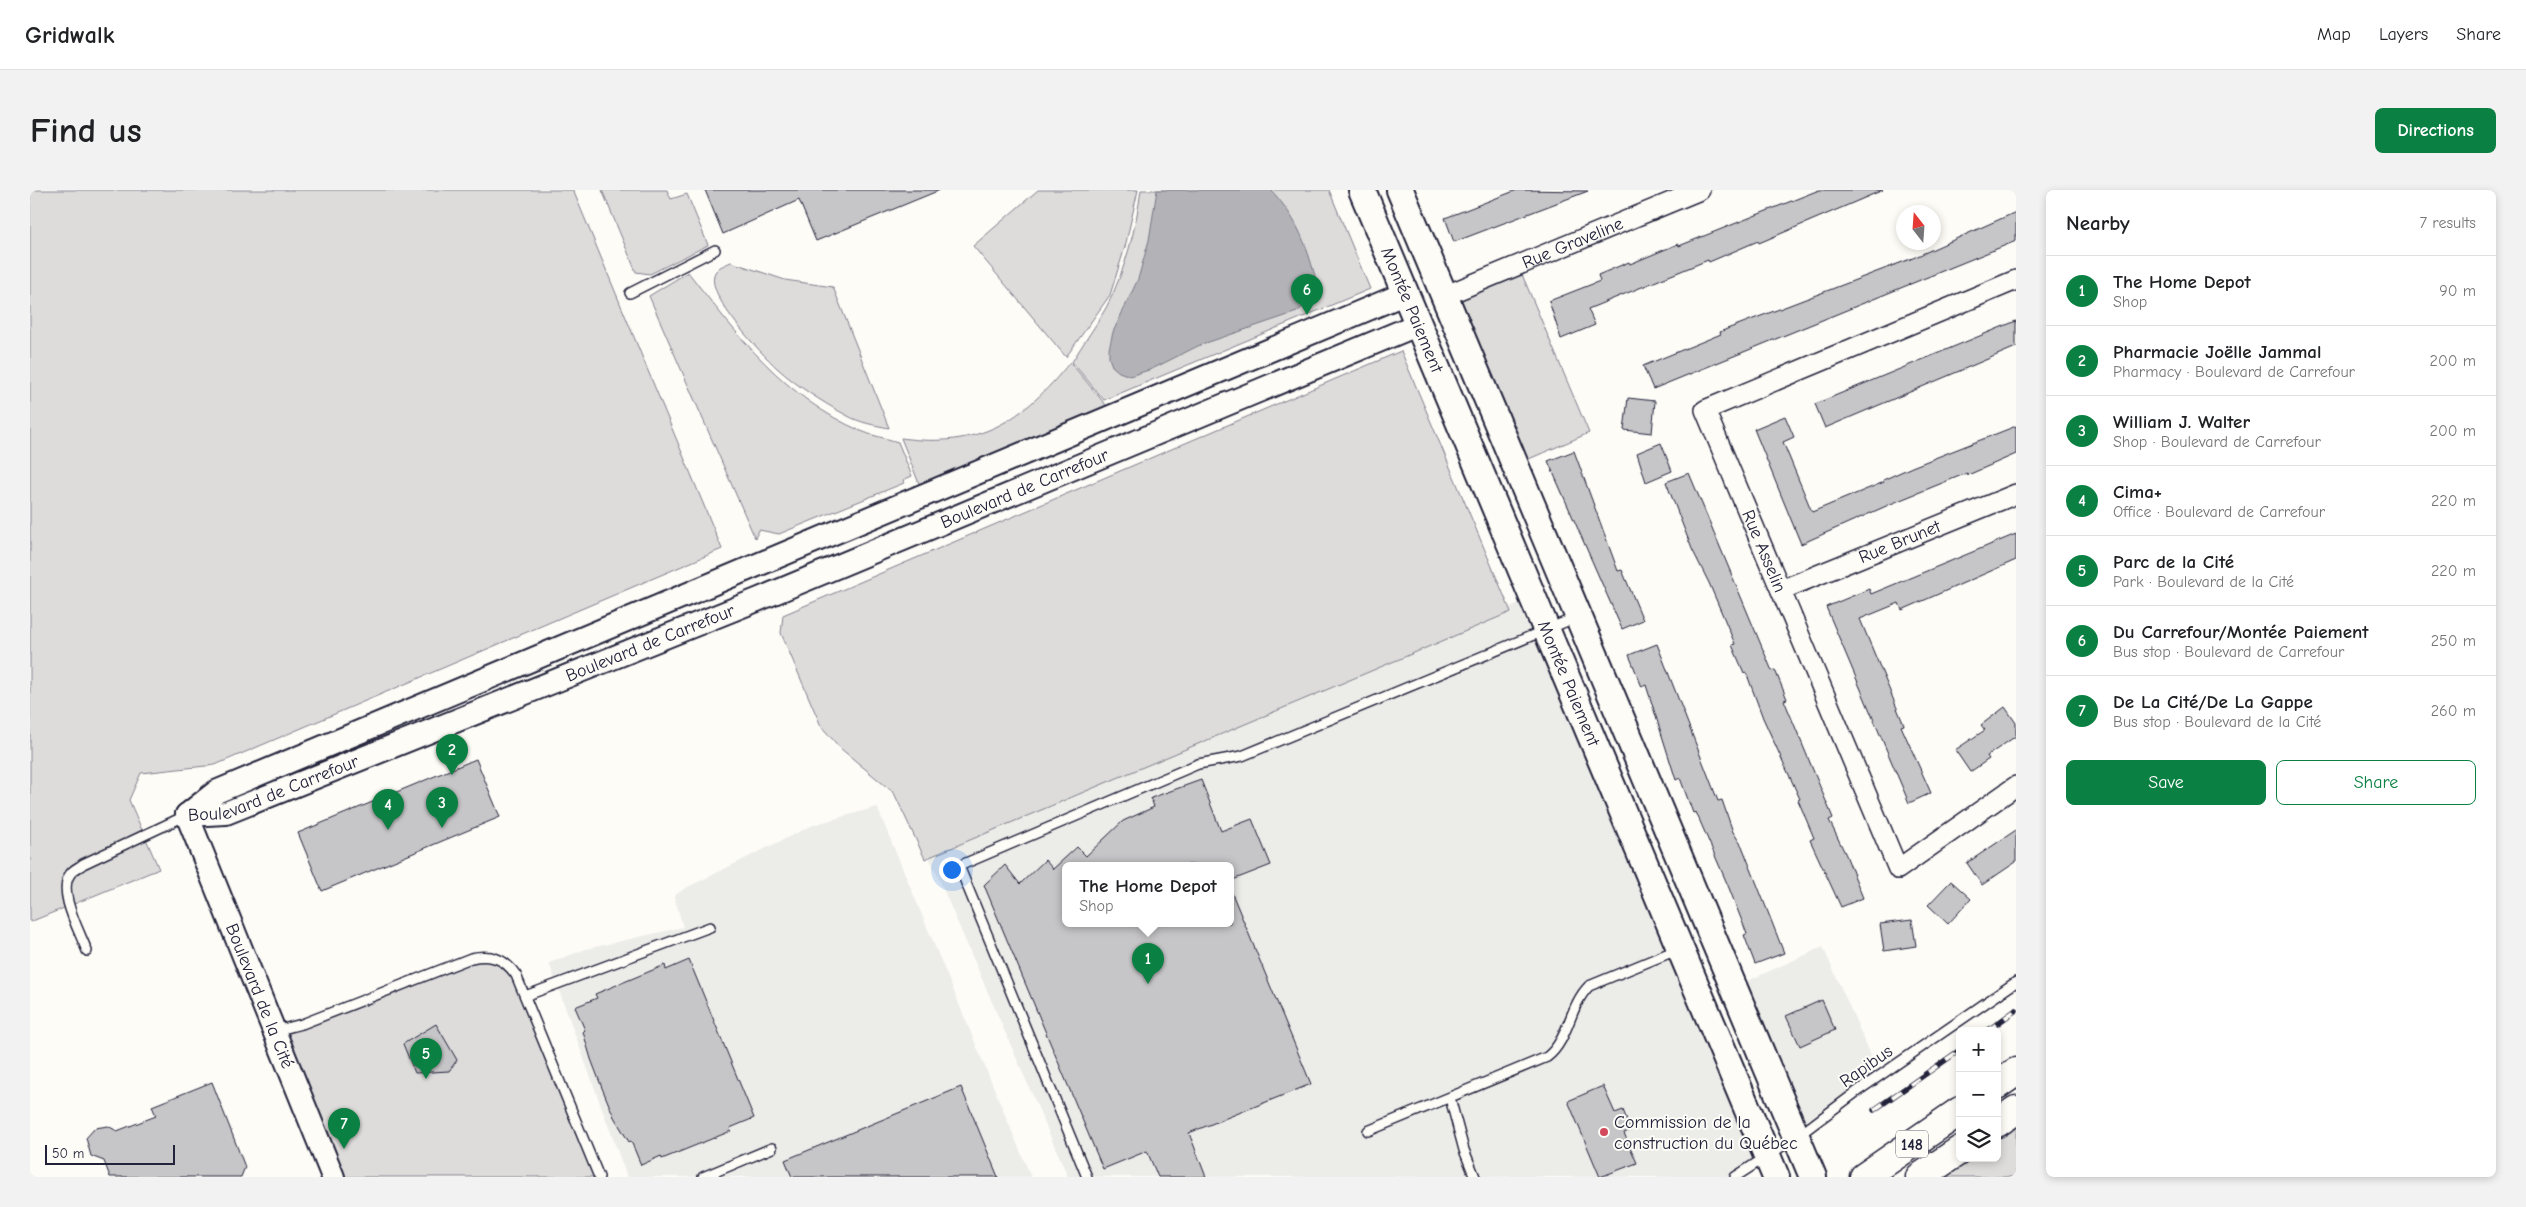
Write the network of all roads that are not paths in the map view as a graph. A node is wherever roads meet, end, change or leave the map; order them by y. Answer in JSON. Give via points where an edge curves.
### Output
{"nodes":[{"id":1,"x":1362,"y":190,"type":"edge"},
{"id":2,"x":1400,"y":190,"type":"edge"},
{"id":3,"x":1700,"y":190,"type":"edge"},
{"id":4,"x":715,"y":250,"type":"dead end"},
{"id":5,"x":2016,"y":280,"type":"edge"},
{"id":6,"x":630,"y":293,"type":"dead end"},
{"id":7,"x":1406,"y":293,"type":"junction"},
{"id":8,"x":1444,"y":296,"type":"junction"},
{"id":9,"x":1419,"y":324,"type":"junction"},
{"id":10,"x":2016,"y":494,"type":"edge"},
{"id":11,"x":1781,"y":590,"type":"junction"},
{"id":12,"x":1577,"y":617,"type":"junction"},
{"id":13,"x":1547,"y":629,"type":"junction"},
{"id":14,"x":2016,"y":786,"type":"edge"},
{"id":15,"x":187,"y":815,"type":"junction"},
{"id":16,"x":710,"y":927,"type":"dead end"},
{"id":17,"x":1679,"y":948,"type":"junction"},
{"id":18,"x":86,"y":950,"type":"dead end"},
{"id":19,"x":2016,"y":982,"type":"edge"},
{"id":20,"x":524,"y":996,"type":"junction"},
{"id":21,"x":273,"y":1031,"type":"junction"},
{"id":22,"x":2016,"y":1072,"type":"edge"},
{"id":23,"x":2001,"y":1082,"type":"edge"},
{"id":24,"x":1450,"y":1098,"type":"junction"},
{"id":25,"x":2016,"y":1110,"type":"edge"},
{"id":26,"x":1956,"y":1114,"type":"edge"},
{"id":27,"x":2001,"y":1120,"type":"edge"},
{"id":28,"x":1368,"y":1131,"type":"dead end"},
{"id":29,"x":1798,"y":1136,"type":"junction"},
{"id":30,"x":772,"y":1148,"type":"dead end"},
{"id":31,"x":1956,"y":1153,"type":"edge"},
{"id":32,"x":1771,"y":1166,"type":"edge"},
{"id":33,"x":333,"y":1177,"type":"edge"},
{"id":34,"x":600,"y":1177,"type":"edge"},
{"id":35,"x":703,"y":1177,"type":"edge"},
{"id":36,"x":1087,"y":1177,"type":"edge"},
{"id":37,"x":1475,"y":1177,"type":"edge"},
{"id":38,"x":1735,"y":1177,"type":"edge"},
{"id":39,"x":1813,"y":1177,"type":"edge"},
{"id":40,"x":1864,"y":1177,"type":"edge"},
{"id":41,"x":1920,"y":1177,"type":"edge"}],
"edges":[{"from":1,"to":7,"type":"main road","name":"Montée Paiement"},
{"from":2,"to":8,"type":"main road","name":"Montée Paiement"},
{"from":3,"to":8,"type":"street","name":"Rue Graveline"},
{"from":4,"to":6,"type":"lane"},
{"from":5,"to":11,"type":"street","name":"Rue Asselin","via":[[1705,410]]},
{"from":7,"to":8,"type":"main road"},
{"from":7,"to":9,"type":"main road","name":"Montée Paiement"},
{"from":7,"to":15,"type":"street","name":"Boulevard de Carrefour","via":[[216,792]]},
{"from":8,"to":9,"type":"main road"},
{"from":8,"to":12,"type":"main road","name":"Montée Paiement"},
{"from":9,"to":13,"type":"main road","name":"Montée Paiement"},
{"from":9,"to":15,"type":"street","name":"Boulevard de Carrefour","via":[[757,600],[226,813]]},
{"from":10,"to":11,"type":"street","name":"Rue Brunet"},
{"from":11,"to":14,"type":"street","name":"Rue Asselin","via":[[1898,869]]},
{"from":12,"to":13,"type":"lane"},
{"from":12,"to":29,"type":"main road","name":"Montée Paiement"},
{"from":13,"to":17,"type":"main road","name":"Montée Paiement"},
{"from":13,"to":36,"type":"lane","via":[[1242,756],[1198,764],[959,866]]},
{"from":15,"to":18,"type":"lane","via":[[70,873],[65,895]]},
{"from":15,"to":21,"type":"street","name":"Boulevard de la Cité"},
{"from":16,"to":20,"type":"lane"},
{"from":17,"to":24,"type":"lane","via":[[1589,986],[1574,1006],[1556,1050],[1547,1057]]},
{"from":17,"to":32,"type":"main road","name":"Montée Paiement"},
{"from":19,"to":29,"type":"lane","name":"Rapibus"},
{"from":20,"to":21,"type":"lane","via":[[508,964],[484,956],[471,958],[302,1024]]},
{"from":20,"to":34,"type":"lane"},
{"from":21,"to":33,"type":"street","name":"Boulevard de la Cité"},
{"from":22,"to":23,"type":"main road"},
{"from":24,"to":28,"type":"lane"},
{"from":24,"to":37,"type":"lane"},
{"from":25,"to":27,"type":"main road"},
{"from":26,"to":40,"type":"main road","number":"148"},
{"from":29,"to":32,"type":"lane","name":"Rapibus"},
{"from":29,"to":39,"type":"main road","name":"Montée Paiement"},
{"from":30,"to":35,"type":"lane"},
{"from":31,"to":41,"type":"main road","number":"148"},
{"from":32,"to":38,"type":"lane","name":"Rapibus"}]}
